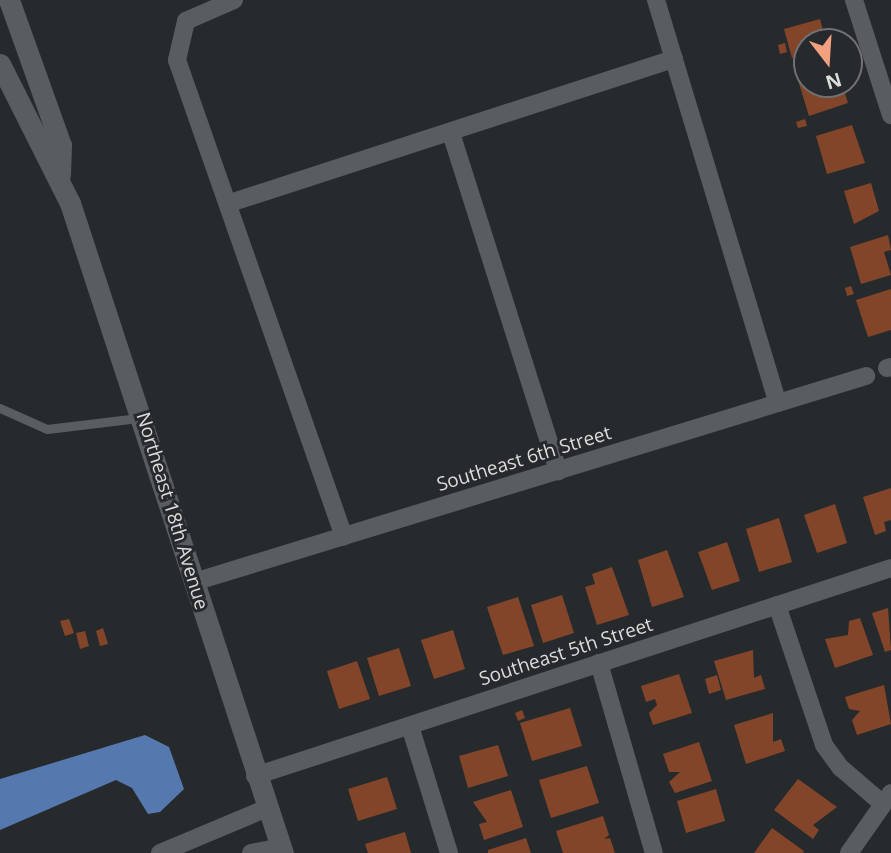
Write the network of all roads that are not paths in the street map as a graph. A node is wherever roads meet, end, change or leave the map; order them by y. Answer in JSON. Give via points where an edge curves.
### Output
{"nodes":[{"id":1,"x":9,"y":0,"type":"edge"},
{"id":2,"x":234,"y":0,"type":"edge"},
{"id":3,"x":656,"y":0,"type":"edge"},
{"id":4,"x":854,"y":0,"type":"edge"},
{"id":5,"x":674,"y":59,"type":"junction"},
{"id":6,"x":0,"y":64,"type":"edge"},
{"id":7,"x":891,"y":115,"type":"edge"},
{"id":8,"x":451,"y":133,"type":"junction"},
{"id":9,"x":60,"y":175,"type":"junction"},
{"id":10,"x":230,"y":203,"type":"junction"},
{"id":11,"x":866,"y":376,"type":"dead end"},
{"id":12,"x":778,"y":403,"type":"junction"},
{"id":13,"x":0,"y":408,"type":"edge"},
{"id":14,"x":144,"y":417,"type":"junction"},
{"id":15,"x":558,"y":471,"type":"junction"},
{"id":16,"x":344,"y":537,"type":"junction"},
{"id":17,"x":891,"y":568,"type":"edge"},
{"id":18,"x":194,"y":582,"type":"junction"},
{"id":19,"x":777,"y":605,"type":"junction"},
{"id":20,"x":599,"y":663,"type":"junction"},
{"id":21,"x":410,"y":726,"type":"junction"},
{"id":22,"x":255,"y":776,"type":"junction"},
{"id":23,"x":887,"y":798,"type":"edge"},
{"id":24,"x":267,"y":808,"type":"junction"},
{"id":25,"x":282,"y":851,"type":"edge"},
{"id":26,"x":160,"y":853,"type":"edge"},
{"id":27,"x":251,"y":853,"type":"edge"},
{"id":28,"x":449,"y":853,"type":"edge"},
{"id":29,"x":654,"y":853,"type":"edge"},
{"id":30,"x":849,"y":853,"type":"edge"}],
"edges":[{"from":1,"to":9,"type":"street","name":"Northeast 18th Avenue","via":[[61,145]]},
{"from":2,"to":10,"type":"street","via":[[186,21],[177,60]]},
{"from":3,"to":5,"type":"street"},
{"from":4,"to":7,"type":"street"},
{"from":5,"to":8,"type":"street"},
{"from":5,"to":12,"type":"street"},
{"from":6,"to":9,"type":"street","name":"Northeast 18th Avenue","via":[[40,150]]},
{"from":8,"to":10,"type":"street"},
{"from":8,"to":15,"type":"street"},
{"from":9,"to":14,"type":"street","name":"Northeast 18th Avenue"},
{"from":10,"to":16,"type":"street"},
{"from":11,"to":12,"type":"street","name":"Southeast 6th Street"},
{"from":12,"to":15,"type":"street","name":"Southeast 6th Street"},
{"from":13,"to":14,"type":"lane","via":[[47,429]]},
{"from":14,"to":18,"type":"street","name":"Northeast 18th Avenue"},
{"from":15,"to":16,"type":"street","name":"Southeast 6th Street"},
{"from":16,"to":18,"type":"street","name":"Southeast 6th Street"},
{"from":17,"to":19,"type":"street","name":"Southeast 5th Street"},
{"from":18,"to":22,"type":"street","name":"Northeast 18th Avenue"},
{"from":19,"to":20,"type":"street","name":"Southeast 5th Street"},
{"from":19,"to":23,"type":"street","via":[[824,745],[841,768]]},
{"from":20,"to":21,"type":"street","name":"Southeast 5th Street"},
{"from":20,"to":29,"type":"street"},
{"from":21,"to":22,"type":"street","name":"Southeast 5th Street"},
{"from":21,"to":28,"type":"street"},
{"from":22,"to":24,"type":"street","name":"Northeast 18th Avenue"},
{"from":23,"to":30,"type":"street"},
{"from":24,"to":25,"type":"street","name":"Northeast 18th Avenue"},
{"from":24,"to":26,"type":"street"},
{"from":25,"to":27,"type":"street"}]}
